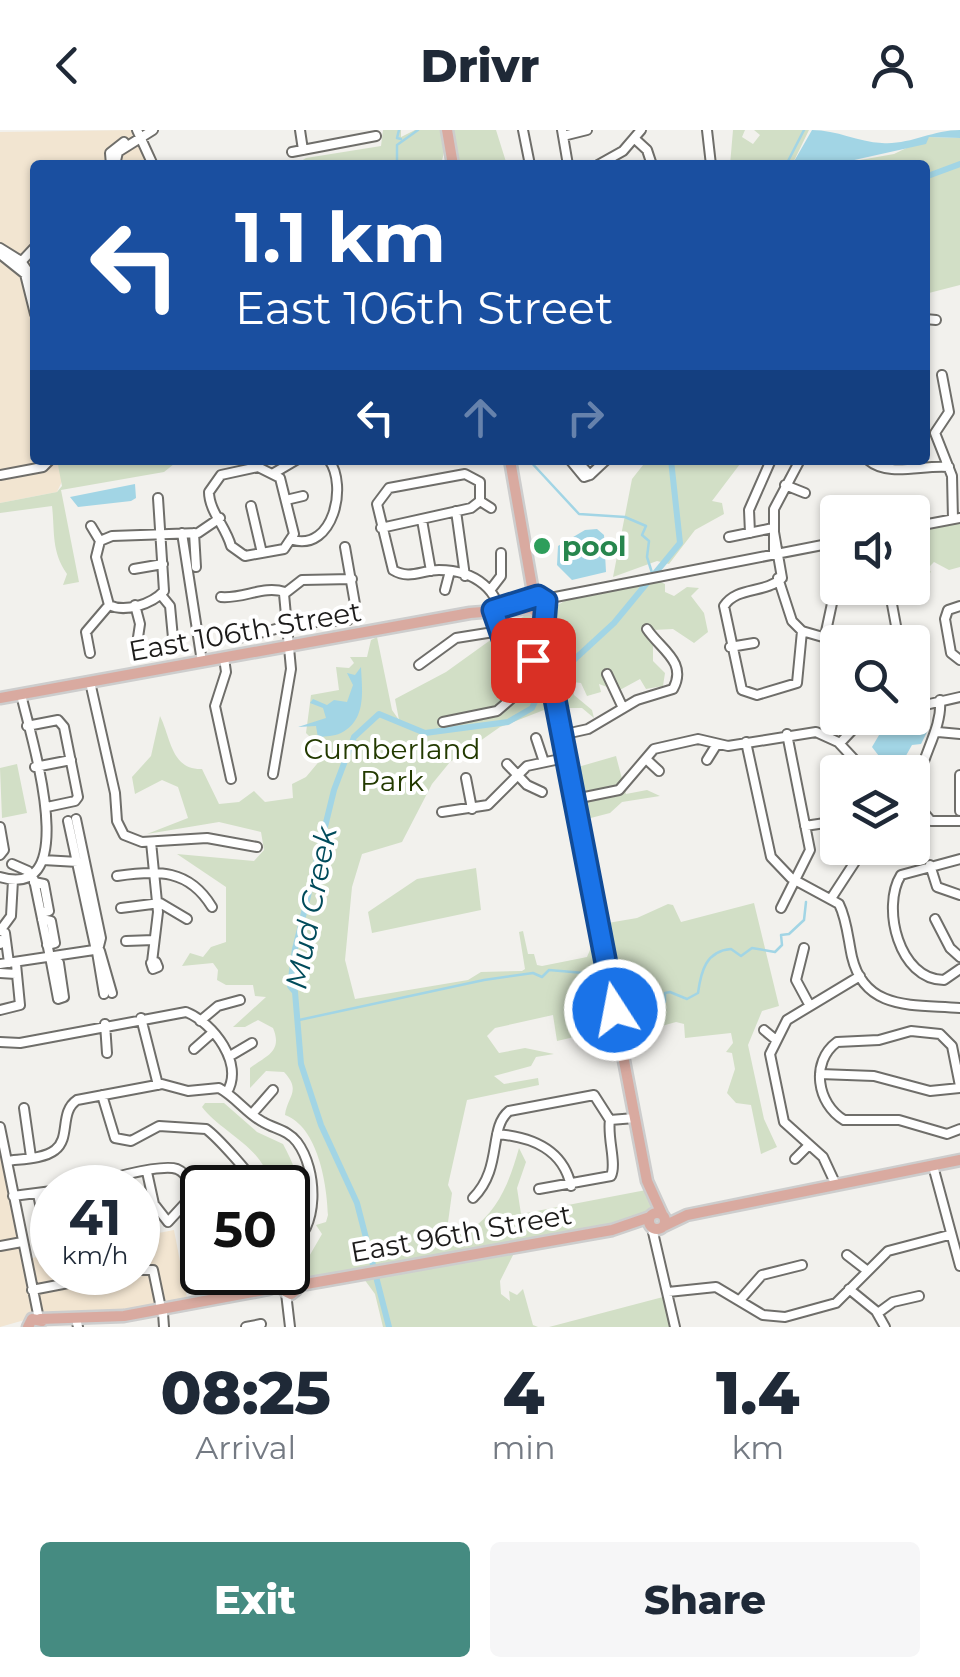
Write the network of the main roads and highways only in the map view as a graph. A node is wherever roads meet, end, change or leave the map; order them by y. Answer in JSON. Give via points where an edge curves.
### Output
{"nodes":[{"id":1,"x":447,"y":130,"type":"edge"},
{"id":2,"x":453,"y":160,"type":"edge"},
{"id":3,"x":511,"y":465,"type":"edge"},
{"id":4,"x":539,"y":604,"type":"junction"},
{"id":5,"x":0,"y":698,"type":"edge"},
{"id":6,"x":960,"y":1160,"type":"edge"},
{"id":7,"x":657,"y":1220,"type":"junction"},
{"id":8,"x":310,"y":1285,"type":"edge"},
{"id":9,"x":234,"y":1295,"type":"edge"},
{"id":10,"x":241,"y":1295,"type":"edge"},
{"id":11,"x":261,"y":1295,"type":"edge"},
{"id":12,"x":228,"y":1302,"type":"junction"},
{"id":13,"x":162,"y":1312,"type":"junction"},
{"id":14,"x":38,"y":1321,"type":"edge"},
{"id":15,"x":78,"y":1325,"type":"edge"},
{"id":16,"x":16,"y":1327,"type":"edge"}],
"edges":[{"from":1,"to":2,"type":"main road"},
{"from":3,"to":4,"type":"main road"},
{"from":4,"to":5,"type":"main road","name":"East 106th Street"},
{"from":4,"to":7,"type":"main road"},
{"from":6,"to":7,"type":"main road","name":"East 96th Street"},
{"from":7,"to":8,"type":"main road","name":"East 96th Street"},
{"from":9,"to":13,"type":"main road","name":"East 96th Street"},
{"from":10,"to":12,"type":"main road"},
{"from":11,"to":12,"type":"main road","name":"East 96th Street"},
{"from":12,"to":13,"type":"main road","name":"East 96th Street"},
{"from":13,"to":14,"type":"main road","name":"East 96th Street"},
{"from":13,"to":15,"type":"main road","name":"East 96th Street"},
{"from":14,"to":15,"type":"main road","name":"East 96th Street"},
{"from":14,"to":16,"type":"main road","name":"East 96th Street"}]}
